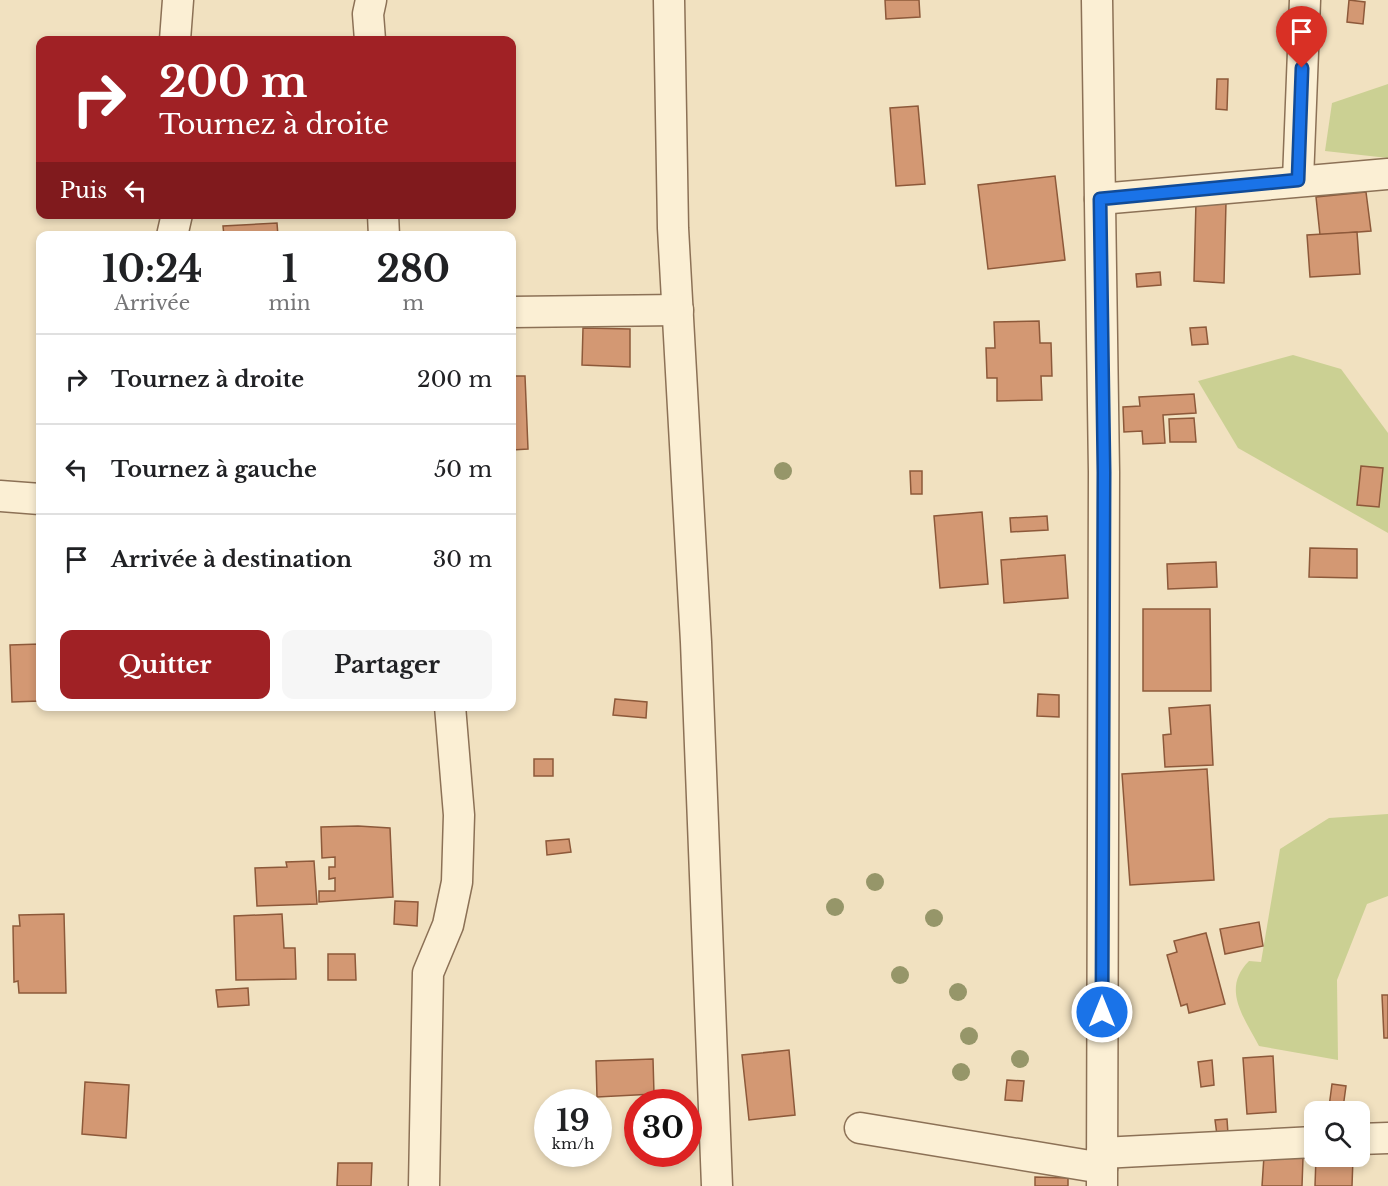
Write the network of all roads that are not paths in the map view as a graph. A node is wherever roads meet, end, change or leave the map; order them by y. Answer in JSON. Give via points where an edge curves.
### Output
{"nodes":[{"id":1,"x":178,"y":0,"type":"edge"},
{"id":2,"x":371,"y":0,"type":"edge"},
{"id":3,"x":669,"y":0,"type":"edge"},
{"id":4,"x":1097,"y":0,"type":"edge"},
{"id":5,"x":1305,"y":0,"type":"edge"},
{"id":6,"x":175,"y":36,"type":"edge"},
{"id":7,"x":370,"y":36,"type":"edge"},
{"id":8,"x":1388,"y":174,"type":"edge"},
{"id":9,"x":1298,"y":180,"type":"junction"},
{"id":10,"x":1100,"y":199,"type":"junction"},
{"id":11,"x":678,"y":310,"type":"junction"},
{"id":12,"x":516,"y":312,"type":"edge"},
{"id":13,"x":0,"y":496,"type":"edge"},
{"id":14,"x":36,"y":499,"type":"edge"},
{"id":15,"x":450,"y":711,"type":"edge"},
{"id":16,"x":860,"y":1128,"type":"dead end"},
{"id":17,"x":1388,"y":1138,"type":"edge"},
{"id":18,"x":1370,"y":1139,"type":"edge"},
{"id":19,"x":1304,"y":1143,"type":"edge"},
{"id":20,"x":1102,"y":1169,"type":"edge"},
{"id":21,"x":424,"y":1186,"type":"edge"},
{"id":22,"x":717,"y":1186,"type":"edge"}],
"edges":[{"from":1,"to":6,"type":"street"},
{"from":2,"to":7,"type":"street"},
{"from":3,"to":11,"type":"street"},
{"from":4,"to":10,"type":"street"},
{"from":5,"to":9,"type":"street"},
{"from":8,"to":9,"type":"street"},
{"from":9,"to":10,"type":"street"},
{"from":10,"to":20,"type":"street","via":[[1104,472]]},
{"from":11,"to":12,"type":"street"},
{"from":11,"to":22,"type":"street","via":[[697,665]]},
{"from":13,"to":14,"type":"street"},
{"from":15,"to":21,"type":"street","via":[[459,815],[457,882],[448,925],[428,973]]},
{"from":16,"to":20,"type":"street"},
{"from":17,"to":18,"type":"street"},
{"from":19,"to":20,"type":"street"}]}
